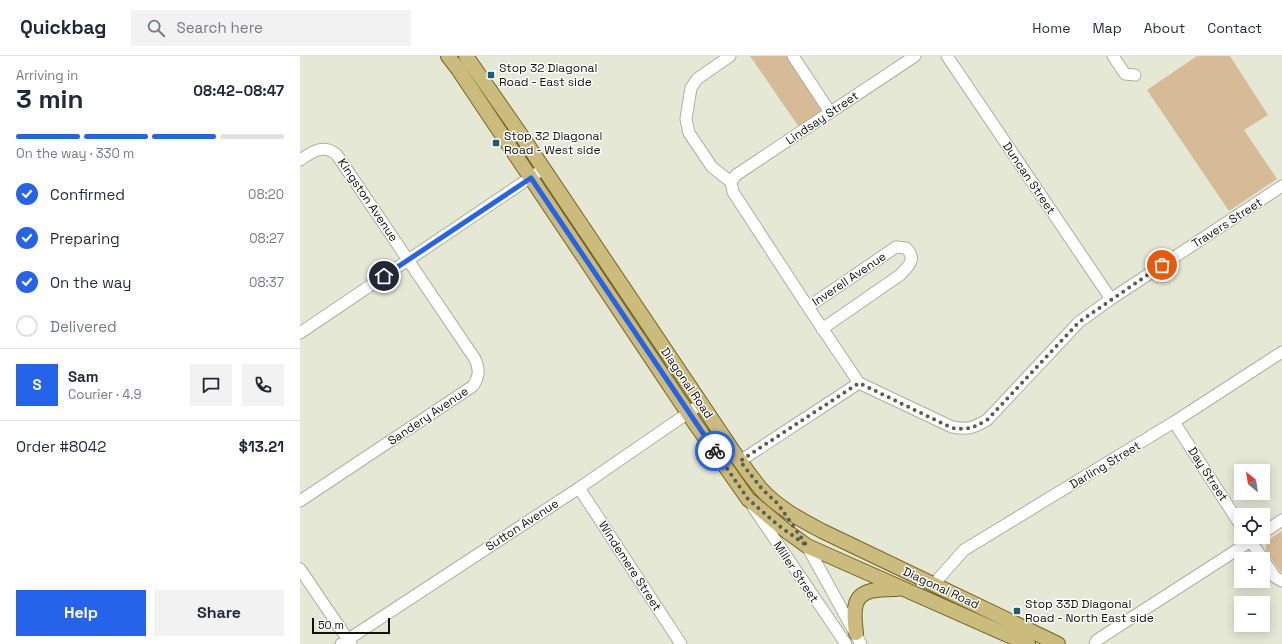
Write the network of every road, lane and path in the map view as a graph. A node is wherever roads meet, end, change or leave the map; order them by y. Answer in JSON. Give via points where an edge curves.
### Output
{"nodes":[{"id":1,"x":448,"y":56,"type":"edge"},
{"id":2,"x":466,"y":56,"type":"edge"},
{"id":3,"x":730,"y":56,"type":"edge"},
{"id":4,"x":793,"y":56,"type":"edge"},
{"id":5,"x":915,"y":56,"type":"edge"},
{"id":6,"x":947,"y":56,"type":"edge"},
{"id":7,"x":1113,"y":56,"type":"edge"},
{"id":8,"x":1134,"y":75,"type":"dead end"},
{"id":9,"x":830,"y":112,"type":"junction"},
{"id":10,"x":300,"y":160,"type":"edge"},
{"id":11,"x":543,"y":169,"type":"junction"},
{"id":12,"x":531,"y":178,"type":"junction"},
{"id":13,"x":732,"y":182,"type":"junction"},
{"id":14,"x":1282,"y":186,"type":"edge"},
{"id":15,"x":408,"y":260,"type":"junction"},
{"id":16,"x":1111,"y":299,"type":"junction"},
{"id":17,"x":808,"y":307,"type":"junction"},
{"id":18,"x":822,"y":328,"type":"junction"},
{"id":19,"x":300,"y":332,"type":"edge"},
{"id":20,"x":1282,"y":352,"type":"edge"},
{"id":21,"x":859,"y":383,"type":"junction"},
{"id":22,"x":701,"y":404,"type":"junction"},
{"id":23,"x":688,"y":412,"type":"junction"},
{"id":24,"x":1174,"y":422,"type":"junction"},
{"id":25,"x":740,"y":461,"type":"junction"},
{"id":26,"x":579,"y":488,"type":"junction"},
{"id":27,"x":748,"y":499,"type":"junction"},
{"id":28,"x":300,"y":501,"type":"edge"},
{"id":29,"x":778,"y":504,"type":"junction"},
{"id":30,"x":1234,"y":515,"type":"edge"},
{"id":31,"x":1282,"y":520,"type":"edge"},
{"id":32,"x":1270,"y":528,"type":"edge"},
{"id":33,"x":1243,"y":544,"type":"edge"},
{"id":34,"x":1256,"y":544,"type":"edge"},
{"id":35,"x":807,"y":546,"type":"junction"},
{"id":36,"x":300,"y":569,"type":"edge"},
{"id":37,"x":1282,"y":581,"type":"edge"},
{"id":38,"x":936,"y":585,"type":"junction"},
{"id":39,"x":904,"y":590,"type":"junction"},
{"id":40,"x":929,"y":600,"type":"junction"},
{"id":41,"x":858,"y":638,"type":"edge"},
{"id":42,"x":347,"y":642,"type":"edge"},
{"id":43,"x":681,"y":644,"type":"edge"},
{"id":44,"x":846,"y":644,"type":"edge"},
{"id":45,"x":1028,"y":644,"type":"edge"},
{"id":46,"x":1058,"y":644,"type":"edge"},
{"id":47,"x":1095,"y":644,"type":"edge"}],
"edges":[{"from":1,"to":12,"type":"main road","name":"Diagonal Road"},
{"from":2,"to":11,"type":"main road","name":"Diagonal Road"},
{"from":3,"to":13,"type":"street","via":[[697,79],[691,88],[686,119],[689,133],[712,167]]},
{"from":4,"to":9,"type":"street"},
{"from":5,"to":9,"type":"street","name":"Lindsay Street"},
{"from":6,"to":16,"type":"street","name":"Duncan Street"},
{"from":7,"to":8,"type":"street","via":[[1125,74]]},
{"from":9,"to":13,"type":"street","name":"Lindsay Street","via":[[736,175]]},
{"from":10,"to":15,"type":"street","name":"Kingston Avenue","via":[[320,149],[333,151]]},
{"from":11,"to":12,"type":"street"},
{"from":11,"to":22,"type":"main road","name":"Diagonal Road"},
{"from":12,"to":15,"type":"street"},
{"from":12,"to":23,"type":"main road","name":"Diagonal Road"},
{"from":13,"to":17,"type":"street","name":"Inverell Avenue","via":[[732,192]]},
{"from":14,"to":16,"type":"street","name":"Travers Street"},
{"from":15,"to":19,"type":"street"},
{"from":15,"to":28,"type":"street","name":"Sandery Avenue","via":[[475,360],[479,374],[477,380],[473,386]]},
{"from":16,"to":21,"type":"street","name":"Travers Street","via":[[1079,322],[987,420],[974,428],[952,428]]},
{"from":17,"to":18,"type":"street","name":"Inverell Avenue"},
{"from":17,"to":18,"type":"street","name":"Inverell Avenue","via":[[896,248],[906,248],[910,252],[912,258],[909,266],[900,275]]},
{"from":18,"to":21,"type":"street","name":"Inverell Avenue"},
{"from":20,"to":24,"type":"street","name":"Darling Street"},
{"from":21,"to":25,"type":"street"},
{"from":22,"to":23,"type":"street","name":"Sutton Avenue"},
{"from":22,"to":25,"type":"main road","name":"Diagonal Road"},
{"from":23,"to":26,"type":"street","name":"Sutton Avenue"},
{"from":23,"to":27,"type":"main road","name":"Diagonal Road"},
{"from":24,"to":30,"type":"street","name":"Day Street"},
{"from":24,"to":38,"type":"street","name":"Darling Street","via":[[964,550],[939,578]]},
{"from":25,"to":29,"type":"main road","name":"Diagonal Road","via":[[762,489]]},
{"from":26,"to":42,"type":"street","name":"Sutton Avenue"},
{"from":26,"to":43,"type":"street","name":"Windemere Street"},
{"from":27,"to":35,"type":"main road","name":"Diagonal Road"},
{"from":27,"to":44,"type":"street","name":"Miller Street"},
{"from":29,"to":35,"type":"main road"},
{"from":29,"to":38,"type":"main road","name":"Diagonal Road","via":[[822,531]]},
{"from":31,"to":32,"type":"street"},
{"from":33,"to":47,"type":"street","via":[[1097,640]]},
{"from":34,"to":37,"type":"street","via":[[1275,577]]},
{"from":35,"to":39,"type":"main road","name":"Diagonal Road"},
{"from":35,"to":41,"type":"street","name":"Miller Street"},
{"from":36,"to":42,"type":"street"},
{"from":38,"to":40,"type":"main road"},
{"from":38,"to":46,"type":"main road","name":"Diagonal Road"},
{"from":39,"to":40,"type":"main road","name":"Diagonal Road"},
{"from":39,"to":41,"type":"main road","via":[[882,589],[860,597],[854,614]]},
{"from":40,"to":45,"type":"main road","name":"Diagonal Road"}]}
